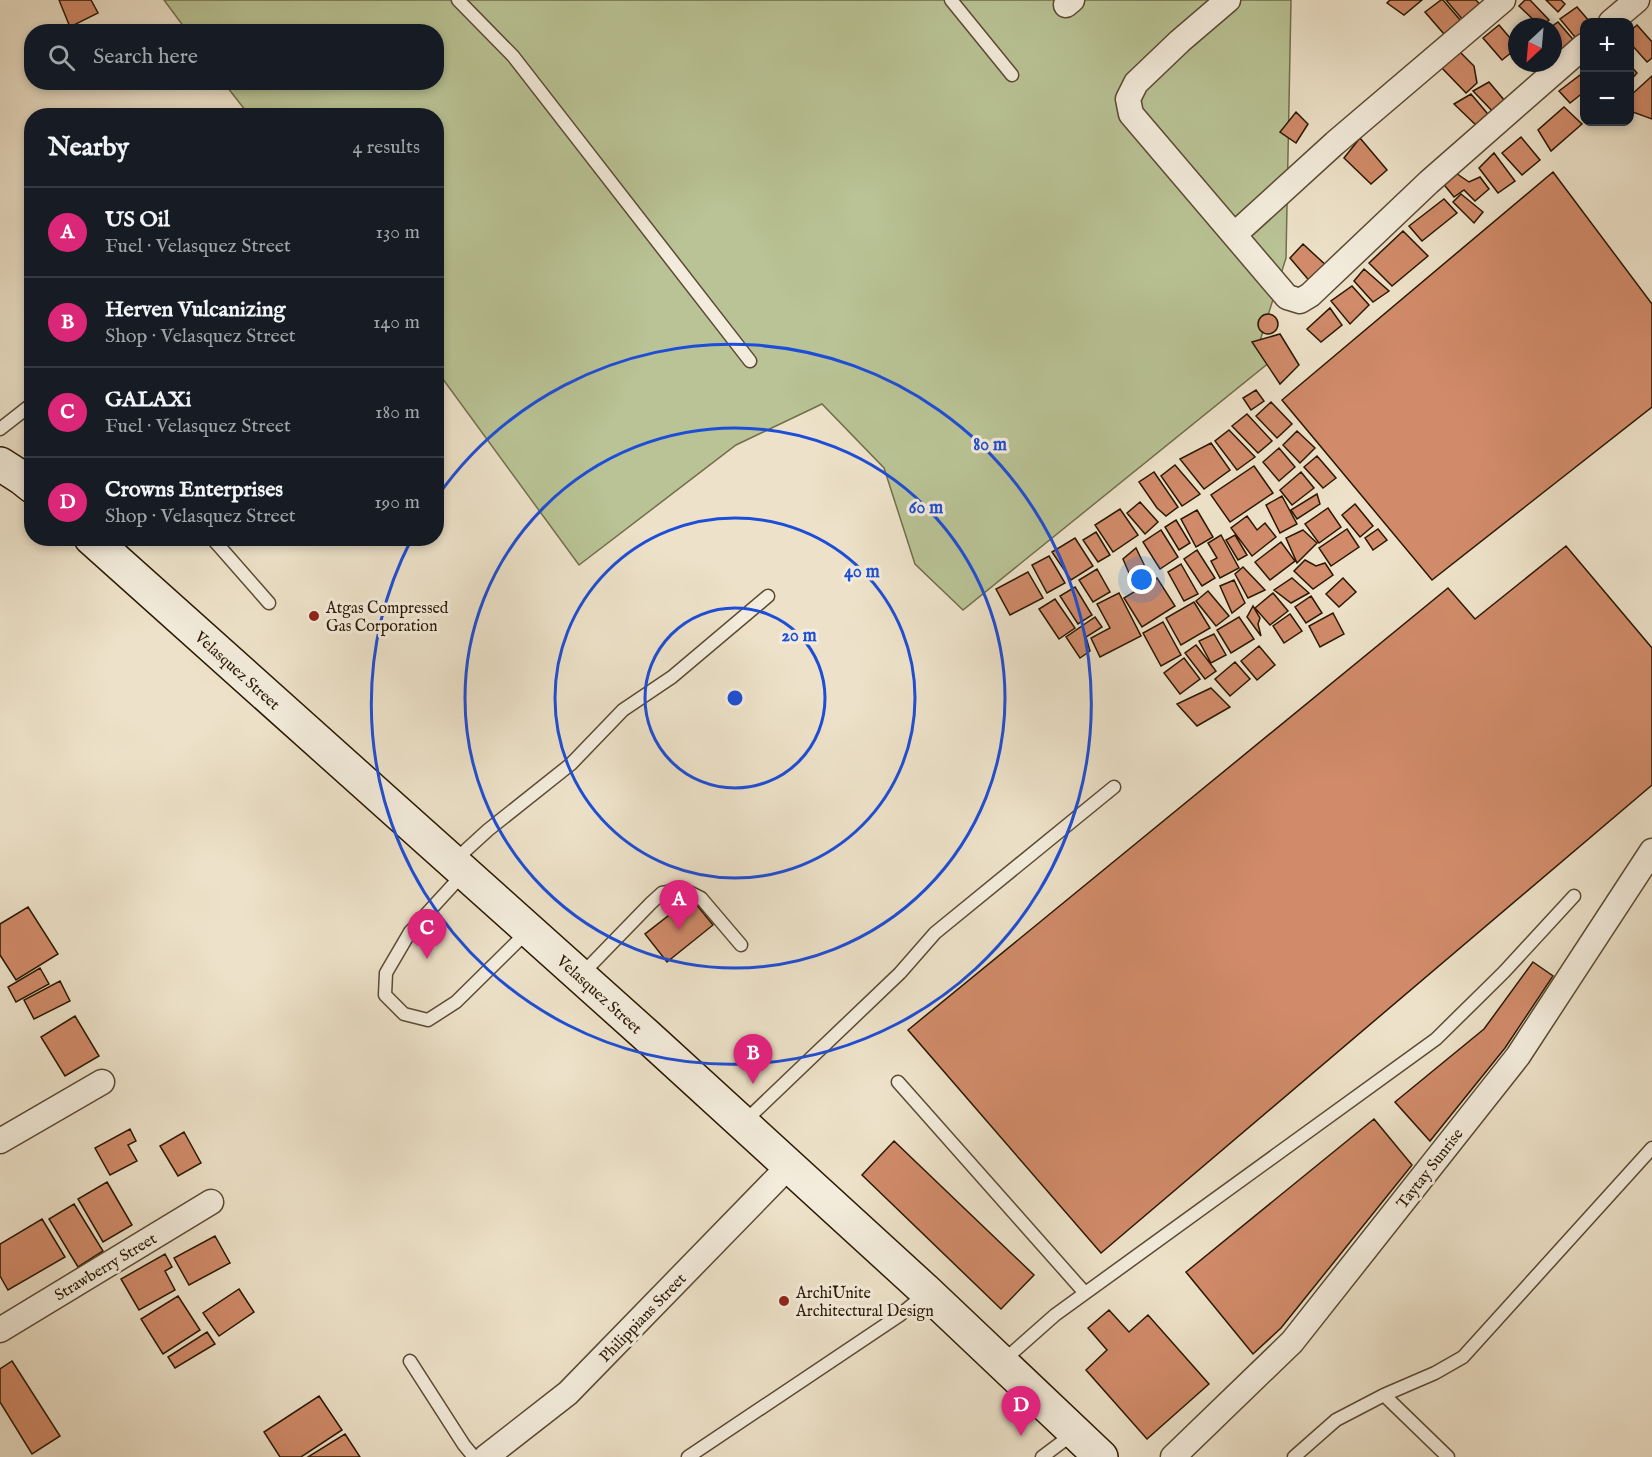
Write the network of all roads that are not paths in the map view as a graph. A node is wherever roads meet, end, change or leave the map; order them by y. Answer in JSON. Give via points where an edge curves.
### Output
{"nodes":[{"id":1,"x":459,"y":0,"type":"edge"},
{"id":2,"x":951,"y":0,"type":"edge"},
{"id":3,"x":1228,"y":0,"type":"edge"},
{"id":4,"x":1637,"y":0,"type":"edge"},
{"id":5,"x":1499,"y":1,"type":"edge"},
{"id":6,"x":1616,"y":18,"type":"edge"},
{"id":7,"x":1580,"y":50,"type":"edge"},
{"id":8,"x":1012,"y":75,"type":"dead end"},
{"id":9,"x":1234,"y":235,"type":"junction"},
{"id":10,"x":750,"y":361,"type":"dead end"},
{"id":11,"x":24,"y":410,"type":"edge"},
{"id":12,"x":0,"y":429,"type":"edge"},
{"id":13,"x":0,"y":464,"type":"edge"},
{"id":14,"x":24,"y":480,"type":"edge"},
{"id":15,"x":100,"y":546,"type":"edge"},
{"id":16,"x":219,"y":546,"type":"edge"},
{"id":17,"x":768,"y":596,"type":"dead end"},
{"id":18,"x":269,"y":603,"type":"dead end"},
{"id":19,"x":1113,"y":787,"type":"dead end"},
{"id":20,"x":1652,"y":851,"type":"edge"},
{"id":21,"x":458,"y":868,"type":"junction"},
{"id":22,"x":1574,"y":896,"type":"dead end"},
{"id":23,"x":528,"y":930,"type":"junction"},
{"id":24,"x":741,"y":945,"type":"dead end"},
{"id":25,"x":579,"y":976,"type":"junction"},
{"id":26,"x":102,"y":1082,"type":"dead end"},
{"id":27,"x":897,"y":1082,"type":"dead end"},
{"id":28,"x":742,"y":1124,"type":"junction"},
{"id":29,"x":0,"y":1141,"type":"edge"},
{"id":30,"x":1652,"y":1148,"type":"edge"},
{"id":31,"x":789,"y":1166,"type":"junction"},
{"id":32,"x":211,"y":1202,"type":"dead end"},
{"id":33,"x":927,"y":1292,"type":"junction"},
{"id":34,"x":1085,"y":1293,"type":"junction"},
{"id":35,"x":0,"y":1330,"type":"edge"},
{"id":36,"x":410,"y":1361,"type":"dead end"},
{"id":37,"x":1001,"y":1363,"type":"junction"},
{"id":38,"x":1384,"y":1395,"type":"junction"},
{"id":39,"x":1074,"y":1432,"type":"junction"},
{"id":40,"x":474,"y":1457,"type":"edge"},
{"id":41,"x":486,"y":1457,"type":"edge"},
{"id":42,"x":688,"y":1457,"type":"edge"},
{"id":43,"x":1042,"y":1457,"type":"edge"},
{"id":44,"x":1101,"y":1457,"type":"edge"},
{"id":45,"x":1173,"y":1457,"type":"edge"},
{"id":46,"x":1294,"y":1457,"type":"edge"},
{"id":47,"x":1448,"y":1457,"type":"edge"}],
"edges":[{"from":1,"to":10,"type":"lane","via":[[513,57]]},
{"from":2,"to":8,"type":"lane"},
{"from":3,"to":9,"type":"street","via":[[1136,83],[1128,99],[1131,114]]},
{"from":4,"to":6,"type":"street"},
{"from":5,"to":9,"type":"street"},
{"from":7,"to":9,"type":"street","via":[[1300,301],[1287,297]]},
{"from":11,"to":12,"type":"lane"},
{"from":13,"to":14,"type":"main road"},
{"from":15,"to":21,"type":"main road","name":"Velasquez Street"},
{"from":16,"to":18,"type":"lane"},
{"from":17,"to":21,"type":"lane","via":[[672,677],[623,710],[572,764],[488,830]]},
{"from":19,"to":28,"type":"lane","via":[[935,933],[900,973]]},
{"from":20,"to":45,"type":"street","name":"Taytay Sunrise","via":[[1518,1056],[1307,1323]]},
{"from":21,"to":23,"type":"main road","name":"Velasquez Street"},
{"from":21,"to":23,"type":"lane","via":[[410,932],[386,974],[385,995],[405,1014],[428,1020],[456,1002]]},
{"from":22,"to":34,"type":"lane","via":[[1436,1038]]},
{"from":23,"to":25,"type":"main road","name":"Velasquez Street"},
{"from":24,"to":25,"type":"lane","via":[[701,898],[679,890],[662,893]]},
{"from":25,"to":28,"type":"main road","name":"Velasquez Street"},
{"from":26,"to":29,"type":"street"},
{"from":27,"to":34,"type":"lane"},
{"from":28,"to":31,"type":"main road","name":"Velasquez Street"},
{"from":30,"to":38,"type":"lane","via":[[1463,1357]]},
{"from":31,"to":33,"type":"main road","name":"Velasquez Street"},
{"from":31,"to":41,"type":"street","name":"Philippians Street","via":[[568,1393]]},
{"from":32,"to":35,"type":"street","name":"Strawberry Street"},
{"from":33,"to":37,"type":"main road","name":"Velasquez Street"},
{"from":33,"to":42,"type":"lane","via":[[900,1316]]},
{"from":34,"to":37,"type":"lane"},
{"from":36,"to":40,"type":"lane"},
{"from":37,"to":39,"type":"main road","name":"Velasquez Street"},
{"from":38,"to":46,"type":"lane","via":[[1335,1420]]},
{"from":38,"to":47,"type":"lane"},
{"from":39,"to":43,"type":"lane"},
{"from":39,"to":44,"type":"main road","name":"Velasquez Street"}]}
